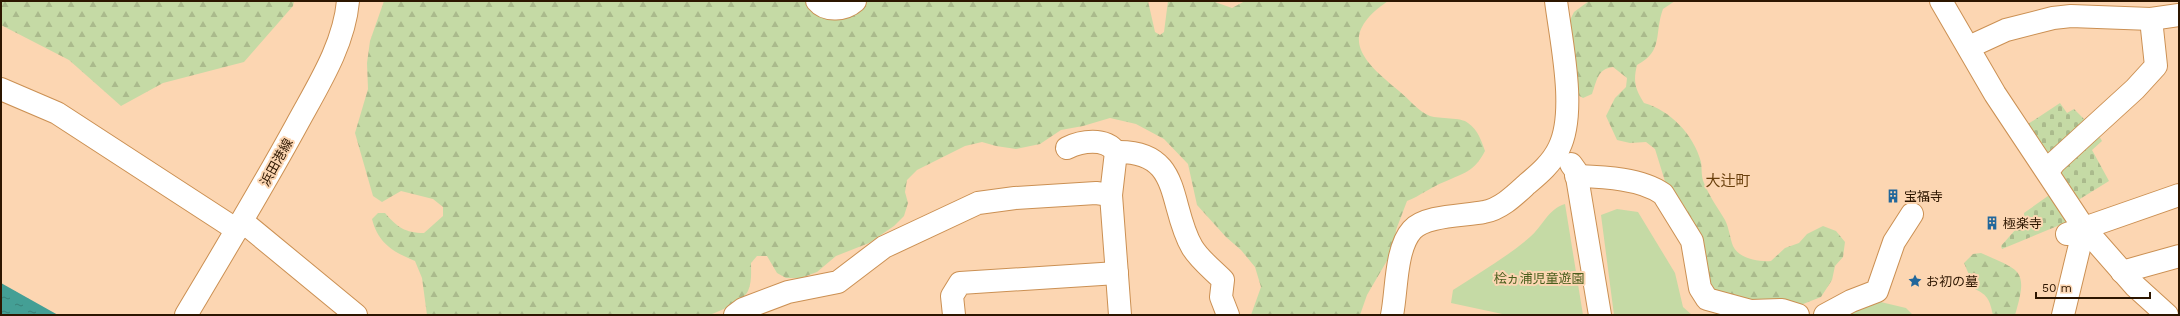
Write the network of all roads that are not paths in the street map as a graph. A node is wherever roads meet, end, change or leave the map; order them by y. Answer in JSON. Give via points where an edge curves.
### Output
{"nodes":[{"id":1,"x":348,"y":1,"type":"edge"},
{"id":2,"x":817,"y":1,"type":"edge"},
{"id":3,"x":855,"y":1,"type":"edge"},
{"id":4,"x":1556,"y":1,"type":"edge"},
{"id":5,"x":1941,"y":1,"type":"edge"},
{"id":6,"x":2179,"y":15,"type":"edge"},
{"id":7,"x":2151,"y":19,"type":"junction"},
{"id":8,"x":1969,"y":47,"type":"junction"},
{"id":9,"x":1,"y":89,"type":"edge"},
{"id":10,"x":1067,"y":148,"type":"dead end"},
{"id":11,"x":1560,"y":148,"type":"junction"},
{"id":12,"x":1116,"y":152,"type":"junction"},
{"id":13,"x":2048,"y":171,"type":"junction"},
{"id":14,"x":1576,"y":176,"type":"junction"},
{"id":15,"x":1111,"y":195,"type":"junction"},
{"id":16,"x":2179,"y":195,"type":"edge"},
{"id":17,"x":1912,"y":214,"type":"dead end"},
{"id":18,"x":240,"y":225,"type":"junction"},
{"id":19,"x":2076,"y":231,"type":"junction"},
{"id":20,"x":2179,"y":256,"type":"edge"},
{"id":21,"x":2122,"y":272,"type":"junction"},
{"id":22,"x":1117,"y":273,"type":"junction"},
{"id":23,"x":2149,"y":308,"type":"edge"},
{"id":24,"x":186,"y":315,"type":"edge"},
{"id":25,"x":356,"y":315,"type":"edge"},
{"id":26,"x":735,"y":315,"type":"edge"},
{"id":27,"x":954,"y":315,"type":"edge"},
{"id":28,"x":1120,"y":315,"type":"edge"},
{"id":29,"x":1228,"y":315,"type":"edge"},
{"id":30,"x":1392,"y":315,"type":"edge"},
{"id":31,"x":1600,"y":315,"type":"edge"},
{"id":32,"x":1798,"y":315,"type":"edge"},
{"id":33,"x":1825,"y":315,"type":"edge"},
{"id":34,"x":2063,"y":315,"type":"edge"},
{"id":35,"x":2167,"y":315,"type":"edge"}],
"edges":[{"from":1,"to":18,"type":"street","name":"浜田港線","via":[[337,47]]},
{"from":2,"to":3,"type":"street","via":[[834,9],[849,6]]},
{"from":4,"to":11,"type":"street","via":[[1566,84],[1566,123]]},
{"from":5,"to":8,"type":"street"},
{"from":6,"to":7,"type":"street"},
{"from":7,"to":8,"type":"street","via":[[2071,16],[2054,18],[2006,30]]},
{"from":7,"to":13,"type":"street","via":[[2156,66]]},
{"from":8,"to":13,"type":"street","via":[[1995,94]]},
{"from":9,"to":18,"type":"street","via":[[57,113]]},
{"from":10,"to":12,"type":"street","via":[[1083,142],[1098,143],[1113,147]]},
{"from":11,"to":14,"type":"street","via":[[1576,171]]},
{"from":11,"to":30,"type":"street","via":[[1547,166],[1506,202],[1486,212],[1429,221],[1413,229],[1403,247]]},
{"from":12,"to":15,"type":"street"},
{"from":12,"to":29,"type":"street","via":[[1136,154],[1149,159],[1167,173],[1172,183],[1180,219],[1192,247],[1223,280],[1221,297]]},
{"from":13,"to":19,"type":"street"},
{"from":14,"to":31,"type":"street"},
{"from":14,"to":32,"type":"street","via":[[1634,182],[1657,189],[1663,194],[1692,241],[1700,288],[1707,299],[1751,311],[1782,310]]},
{"from":15,"to":22,"type":"street"},
{"from":15,"to":26,"type":"street","via":[[1096,193],[978,203],[884,247],[838,282],[788,292],[743,309]]},
{"from":16,"to":19,"type":"street"},
{"from":17,"to":33,"type":"street","via":[[1894,242],[1877,291]]},
{"from":18,"to":24,"type":"street","name":"浜田港線"},
{"from":18,"to":25,"type":"street"},
{"from":19,"to":21,"type":"street"},
{"from":19,"to":34,"type":"street"},
{"from":20,"to":21,"type":"street"},
{"from":21,"to":23,"type":"street"},
{"from":22,"to":27,"type":"street","via":[[960,283],[952,296]]},
{"from":22,"to":28,"type":"street"},
{"from":23,"to":35,"type":"street"}]}
